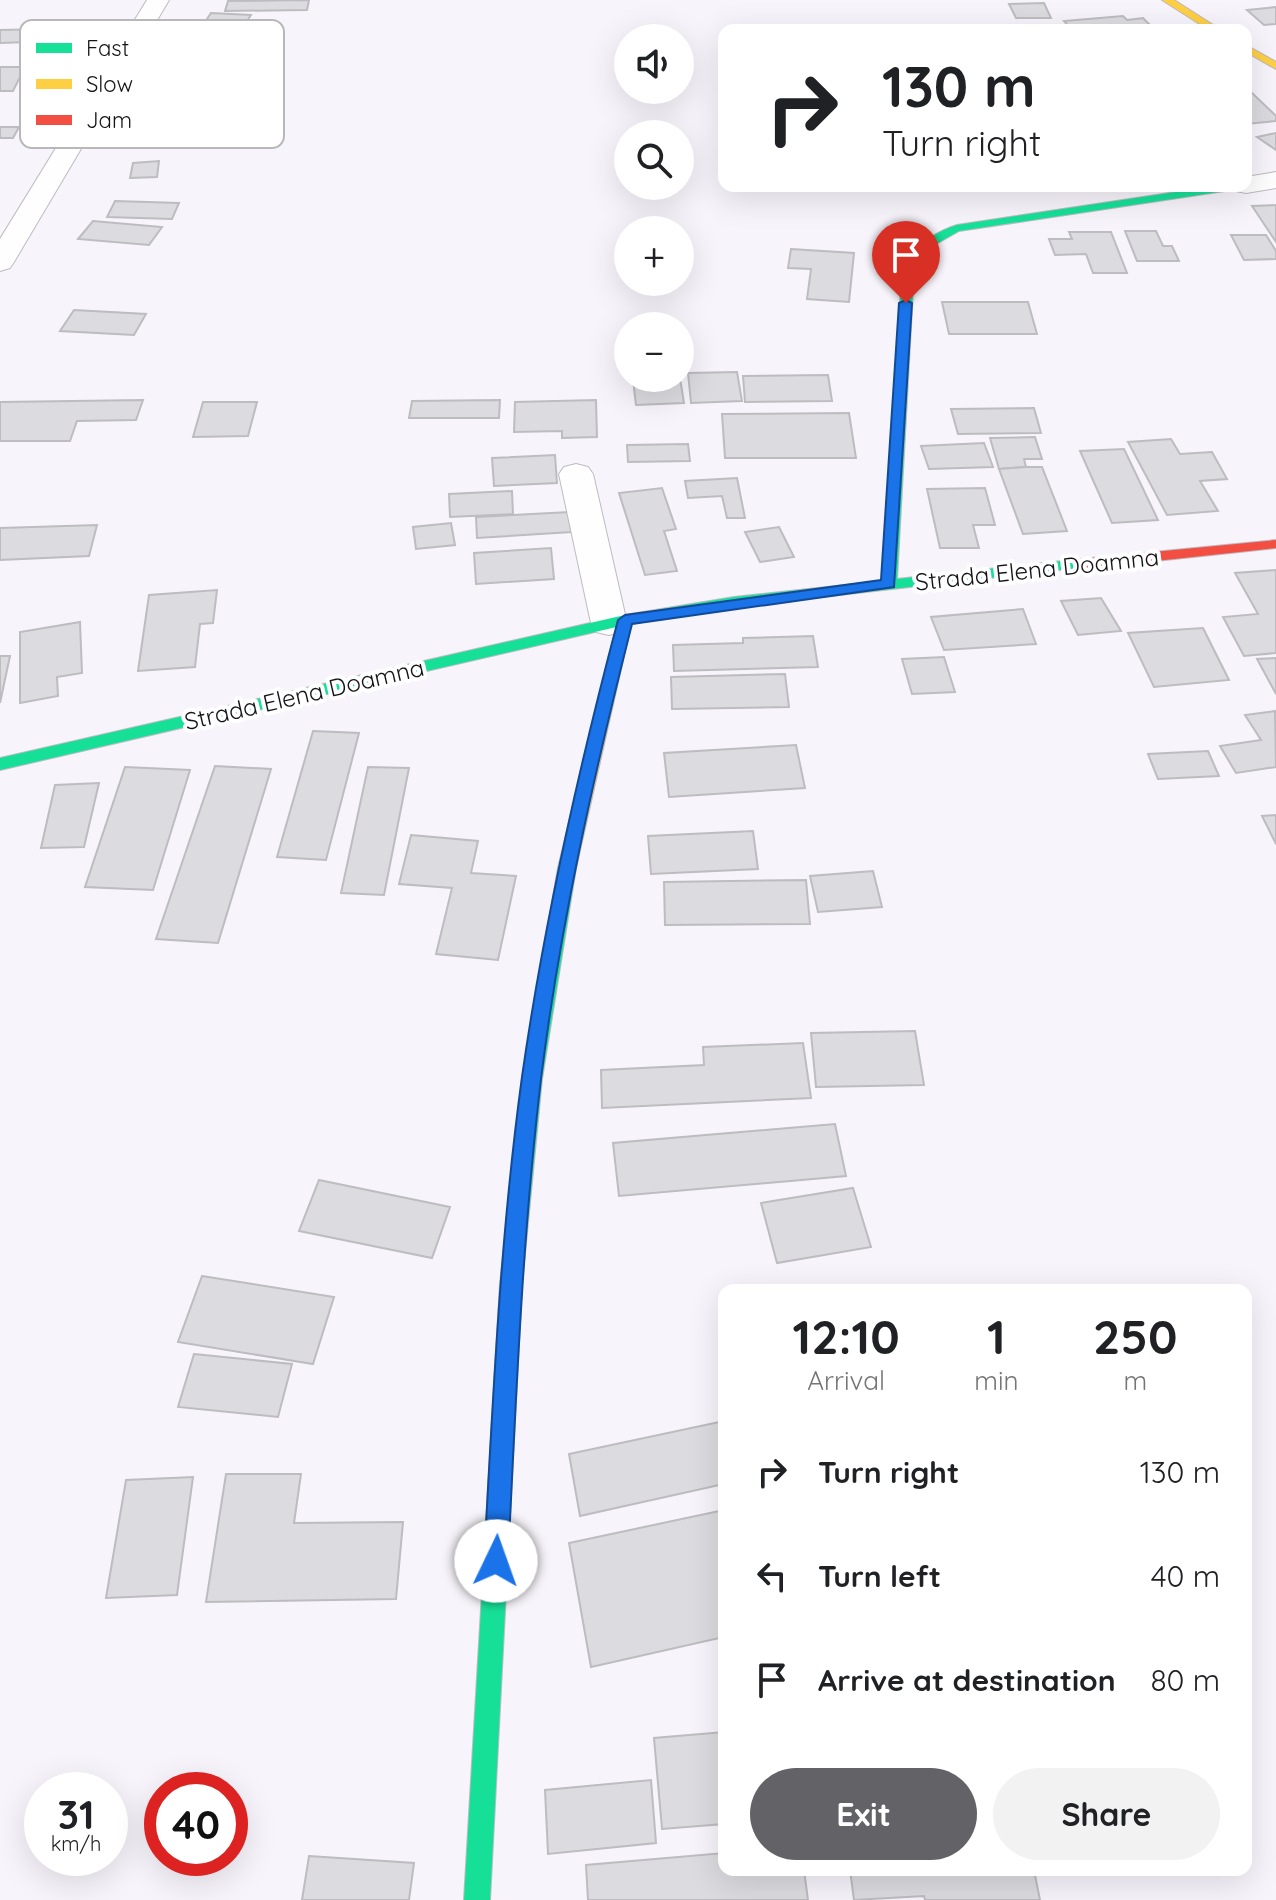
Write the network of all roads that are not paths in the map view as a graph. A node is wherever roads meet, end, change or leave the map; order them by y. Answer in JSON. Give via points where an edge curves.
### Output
{"nodes":[{"id":1,"x":158,"y":0,"type":"edge"},
{"id":2,"x":1167,"y":0,"type":"edge"},
{"id":3,"x":146,"y":20,"type":"edge"},
{"id":4,"x":1206,"y":24,"type":"edge"},
{"id":5,"x":1252,"y":52,"type":"edge"},
{"id":6,"x":1276,"y":66,"type":"edge"},
{"id":7,"x":69,"y":148,"type":"edge"},
{"id":8,"x":1276,"y":180,"type":"edge"},
{"id":9,"x":1252,"y":184,"type":"edge"},
{"id":10,"x":1198,"y":192,"type":"edge"},
{"id":11,"x":0,"y":262,"type":"edge"},
{"id":12,"x":576,"y":474,"type":"dead end"},
{"id":13,"x":1276,"y":544,"type":"edge"},
{"id":14,"x":889,"y":584,"type":"junction"},
{"id":15,"x":617,"y":621,"type":"junction"},
{"id":16,"x":0,"y":764,"type":"edge"},
{"id":17,"x":477,"y":1900,"type":"edge"}],
"edges":[{"from":1,"to":3,"type":"street"},
{"from":2,"to":4,"type":"street"},
{"from":5,"to":6,"type":"street"},
{"from":7,"to":11,"type":"street"},
{"from":8,"to":9,"type":"street"},
{"from":10,"to":14,"type":"street","via":[[957,228],[931,238],[915,256],[908,272]]},
{"from":12,"to":15,"type":"street"},
{"from":13,"to":14,"type":"street","name":"Strada Elena Doamna"},
{"from":14,"to":15,"type":"street","name":"Strada Elena Doamna"},
{"from":15,"to":16,"type":"street","name":"Strada Elena Doamna"},
{"from":15,"to":17,"type":"street","via":[[561,892],[532,1079],[511,1284]]}]}
